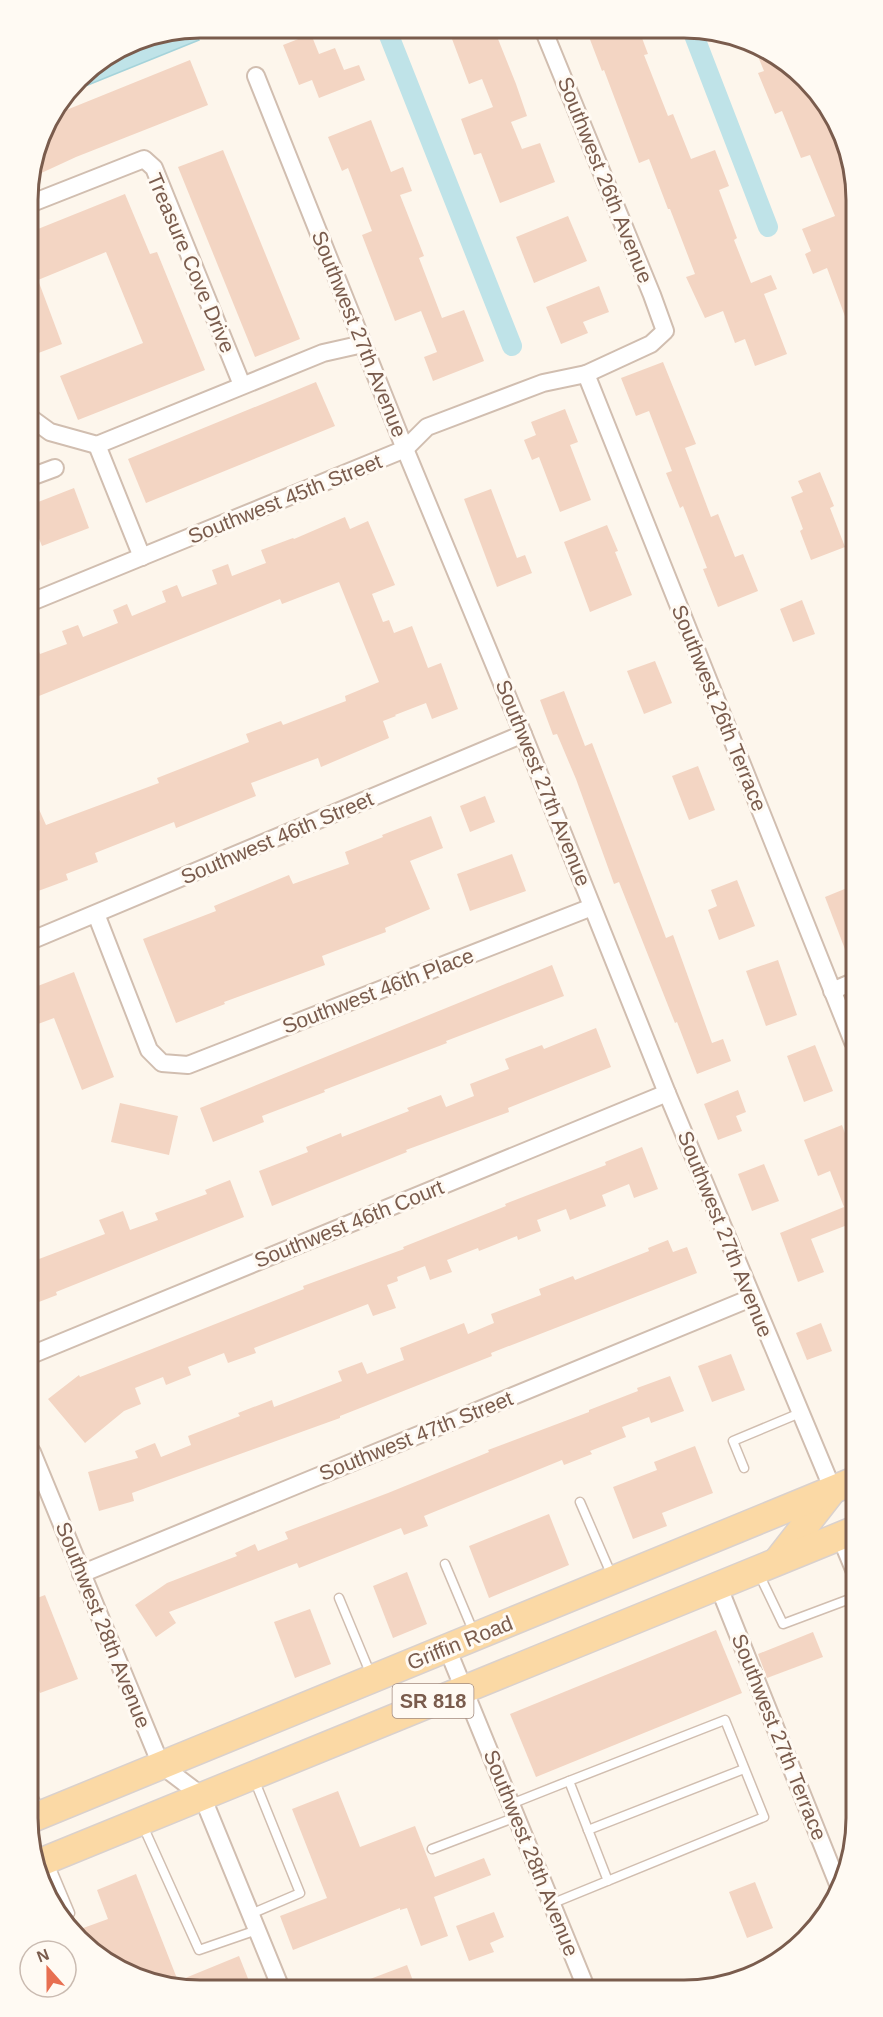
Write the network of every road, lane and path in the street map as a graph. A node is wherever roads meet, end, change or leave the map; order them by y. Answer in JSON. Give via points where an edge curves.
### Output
{"nodes":[{"id":1,"x":547,"y":38,"type":"edge"},
{"id":2,"x":256,"y":76,"type":"dead end"},
{"id":3,"x":38,"y":201,"type":"edge"},
{"id":4,"x":665,"y":331,"type":"joint"},
{"id":5,"x":363,"y":344,"type":"junction"},
{"id":6,"x":586,"y":374,"type":"junction"},
{"id":7,"x":242,"y":385,"type":"junction"},
{"id":8,"x":38,"y":423,"type":"edge"},
{"id":9,"x":97,"y":445,"type":"junction"},
{"id":10,"x":405,"y":449,"type":"junction"},
{"id":11,"x":55,"y":468,"type":"dead end"},
{"id":12,"x":38,"y":474,"type":"edge"},
{"id":13,"x":142,"y":557,"type":"junction"},
{"id":14,"x":38,"y":599,"type":"edge"},
{"id":15,"x":524,"y":734,"type":"junction"},
{"id":16,"x":592,"y":907,"type":"junction"},
{"id":17,"x":96,"y":914,"type":"junction"},
{"id":18,"x":38,"y":938,"type":"edge"},
{"id":19,"x":846,"y":985,"type":"edge"},
{"id":20,"x":832,"y":991,"type":"junction"},
{"id":21,"x":845,"y":1024,"type":"edge"},
{"id":22,"x":667,"y":1093,"type":"junction"},
{"id":23,"x":751,"y":1298,"type":"junction"},
{"id":24,"x":38,"y":1352,"type":"edge"},
{"id":25,"x":800,"y":1413,"type":"junction"},
{"id":26,"x":38,"y":1467,"type":"edge"},
{"id":27,"x":744,"y":1468,"type":"dead end"},
{"id":28,"x":843,"y":1485,"type":"edge"},
{"id":29,"x":580,"y":1502,"type":"dead end"},
{"id":30,"x":845,"y":1529,"type":"edge"},
{"id":31,"x":445,"y":1564,"type":"dead end"},
{"id":32,"x":767,"y":1565,"type":"junction"},
{"id":33,"x":81,"y":1574,"type":"junction"},
{"id":34,"x":613,"y":1580,"type":"junction"},
{"id":35,"x":718,"y":1585,"type":"junction"},
{"id":36,"x":339,"y":1598,"type":"dead end"},
{"id":37,"x":845,"y":1601,"type":"edge"},
{"id":38,"x":476,"y":1636,"type":"junction"},
{"id":39,"x":447,"y":1648,"type":"junction"},
{"id":40,"x":372,"y":1678,"type":"junction"},
{"id":41,"x":464,"y":1689,"type":"junction"},
{"id":42,"x":161,"y":1765,"type":"junction"},
{"id":43,"x":744,"y":1768,"type":"junction"},
{"id":44,"x":253,"y":1775,"type":"junction"},
{"id":45,"x":569,"y":1781,"type":"junction"},
{"id":46,"x":202,"y":1796,"type":"junction"},
{"id":47,"x":38,"y":1808,"type":"edge"},
{"id":48,"x":514,"y":1810,"type":"junction"},
{"id":49,"x":141,"y":1821,"type":"junction"},
{"id":50,"x":588,"y":1830,"type":"junction"},
{"id":51,"x":432,"y":1849,"type":"dead end"},
{"id":52,"x":43,"y":1861,"type":"edge"},
{"id":53,"x":48,"y":1874,"type":"edge"},
{"id":54,"x":835,"y":1875,"type":"edge"},
{"id":55,"x":608,"y":1881,"type":"junction"},
{"id":56,"x":551,"y":1904,"type":"junction"},
{"id":57,"x":69,"y":1913,"type":"edge"},
{"id":58,"x":251,"y":1914,"type":"junction"},
{"id":59,"x":257,"y":1930,"type":"junction"},
{"id":60,"x":278,"y":1980,"type":"edge"},
{"id":61,"x":583,"y":1980,"type":"edge"}],
"edges":[{"from":1,"to":4,"type":"street","name":"Southwest 26th Avenue"},
{"from":2,"to":5,"type":"street","name":"Southwest 27th Avenue"},
{"from":3,"to":7,"type":"street","name":"Treasure Cove Drive","via":[[144,159],[154,168]]},
{"from":4,"to":6,"type":"street","name":"Southwest 45th Street","via":[[651,344]]},
{"from":5,"to":7,"type":"street","via":[[323,353]]},
{"from":5,"to":10,"type":"street","name":"Southwest 27th Avenue"},
{"from":6,"to":10,"type":"street","name":"Southwest 45th Street","via":[[543,383],[427,427]]},
{"from":6,"to":20,"type":"street","name":"Southwest 26th Terrace"},
{"from":7,"to":9,"type":"street"},
{"from":8,"to":9,"type":"street","via":[[50,432]]},
{"from":9,"to":13,"type":"street"},
{"from":10,"to":13,"type":"street","name":"Southwest 45th Street"},
{"from":10,"to":15,"type":"street","name":"Southwest 27th Avenue"},
{"from":11,"to":12,"type":"street"},
{"from":13,"to":14,"type":"street","name":"Southwest 45th Street"},
{"from":15,"to":16,"type":"street","name":"Southwest 27th Avenue"},
{"from":15,"to":17,"type":"street","name":"Southwest 46th Street"},
{"from":16,"to":17,"type":"street","name":"Southwest 46th Place","via":[[188,1065],[162,1063],[150,1050]]},
{"from":16,"to":22,"type":"street","name":"Southwest 27th Avenue"},
{"from":17,"to":18,"type":"street","name":"Southwest 46th Street"},
{"from":19,"to":20,"type":"street"},
{"from":20,"to":21,"type":"street","name":"Southwest 26th Terrace"},
{"from":22,"to":23,"type":"street","name":"Southwest 27th Avenue"},
{"from":22,"to":24,"type":"street","name":"Southwest 46th Court"},
{"from":23,"to":25,"type":"street","name":"Southwest 27th Avenue"},
{"from":23,"to":33,"type":"street","name":"Southwest 47th Street"},
{"from":25,"to":27,"type":"lane","via":[[733,1441]]},
{"from":25,"to":28,"type":"street","name":"Southwest 27th Avenue"},
{"from":26,"to":33,"type":"street","name":"Southwest 28th Avenue"},
{"from":28,"to":32,"type":"main road"},
{"from":28,"to":34,"type":"main road","name":"Griffin Road","number":"SR 818"},
{"from":29,"to":34,"type":"lane"},
{"from":30,"to":32,"type":"main road","name":"Griffin Road","number":"SR 818"},
{"from":31,"to":38,"type":"lane"},
{"from":32,"to":35,"type":"main road","name":"Griffin Road","number":"SR 818"},
{"from":32,"to":37,"type":"lane","via":[[783,1624]]},
{"from":33,"to":42,"type":"street","name":"Southwest 28th Avenue"},
{"from":34,"to":38,"type":"main road","name":"Griffin Road","number":"SR 818"},
{"from":35,"to":41,"type":"main road","name":"Griffin Road","number":"SR 818"},
{"from":35,"to":54,"type":"street","name":"Southwest 27th Terrace"},
{"from":36,"to":40,"type":"lane"},
{"from":38,"to":39,"type":"main road","name":"Griffin Road","number":"SR 818"},
{"from":39,"to":40,"type":"main road","name":"Griffin Road","number":"SR 818"},
{"from":39,"to":41,"type":"street","name":"Southwest 28th Avenue"},
{"from":40,"to":42,"type":"main road","name":"Griffin Road","number":"SR 818"},
{"from":41,"to":44,"type":"main road","name":"Griffin Road","number":"SR 818"},
{"from":41,"to":48,"type":"street","name":"Southwest 28th Avenue"},
{"from":42,"to":46,"type":"street"},
{"from":42,"to":47,"type":"main road","name":"Griffin Road","number":"SR 818"},
{"from":43,"to":45,"type":"lane","via":[[725,1720]]},
{"from":43,"to":50,"type":"lane"},
{"from":43,"to":55,"type":"lane","via":[[764,1817]]},
{"from":44,"to":46,"type":"main road","name":"Griffin Road","number":"SR 818"},
{"from":44,"to":58,"type":"lane","via":[[300,1893]]},
{"from":45,"to":48,"type":"lane"},
{"from":45,"to":50,"type":"lane"},
{"from":46,"to":49,"type":"main road","name":"Griffin Road","number":"SR 818"},
{"from":46,"to":58,"type":"street"},
{"from":48,"to":51,"type":"lane"},
{"from":48,"to":56,"type":"street","name":"Southwest 28th Avenue"},
{"from":49,"to":52,"type":"main road","name":"Griffin Road","number":"SR 818"},
{"from":49,"to":59,"type":"lane","via":[[199,1950]]},
{"from":50,"to":55,"type":"lane"},
{"from":53,"to":57,"type":"lane"},
{"from":55,"to":56,"type":"lane"},
{"from":56,"to":61,"type":"street","name":"Southwest 28th Avenue"},
{"from":58,"to":59,"type":"street"},
{"from":59,"to":60,"type":"street"}]}
